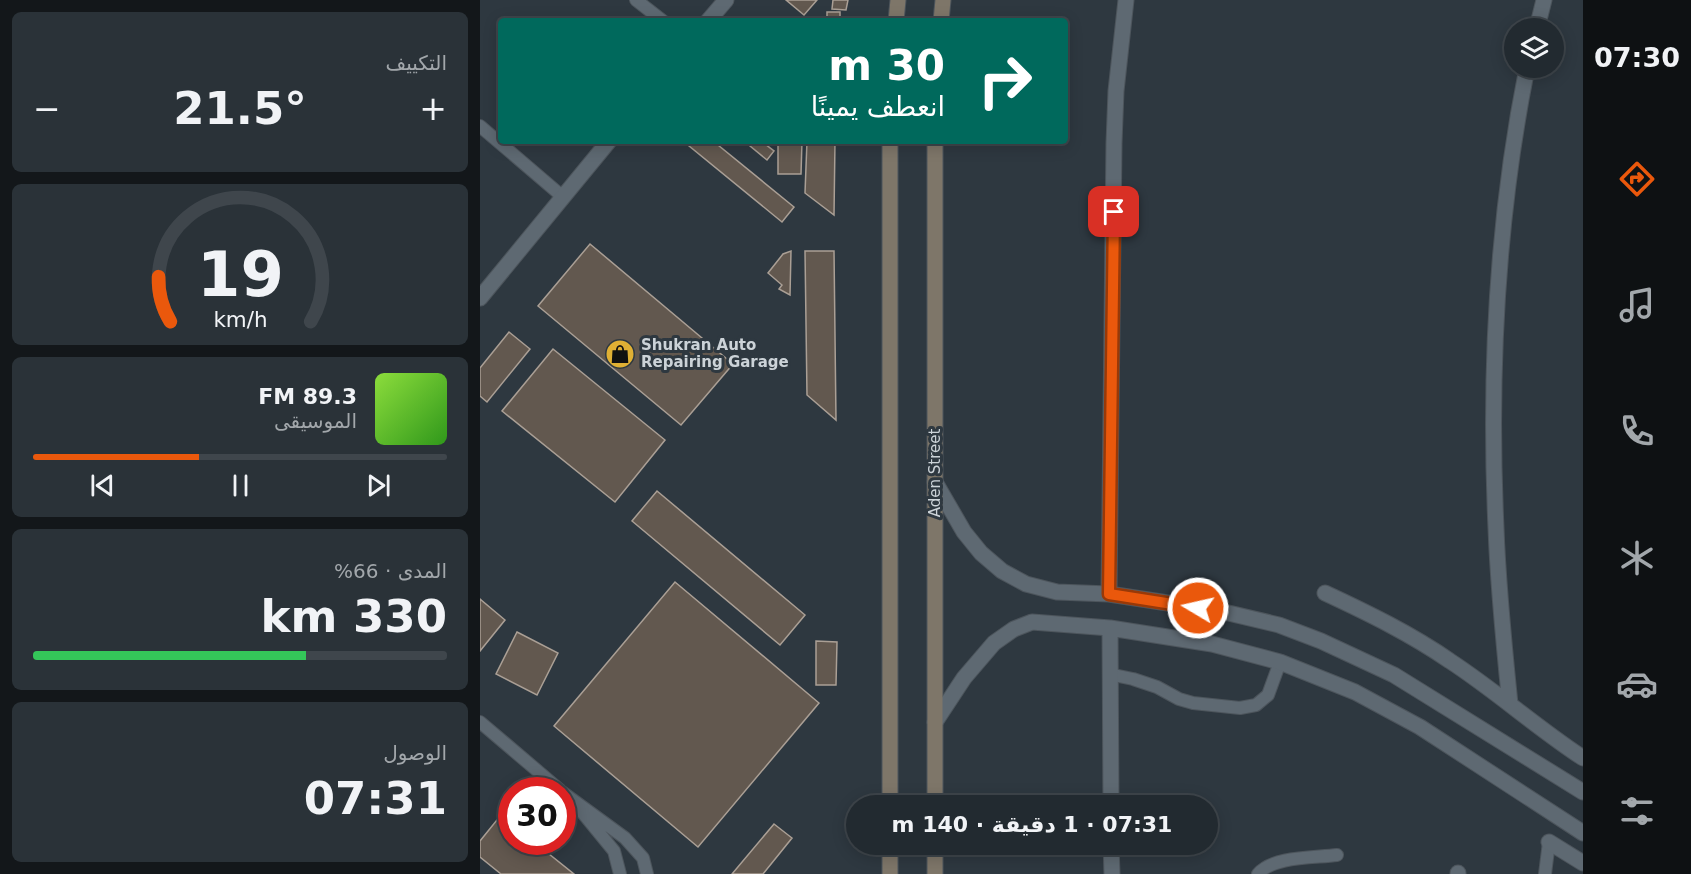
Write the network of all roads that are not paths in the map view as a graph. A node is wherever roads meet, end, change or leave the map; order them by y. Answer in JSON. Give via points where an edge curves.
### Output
{"nodes":[{"id":1,"x":636,"y":0,"type":"edge"},
{"id":2,"x":726,"y":0,"type":"edge"},
{"id":3,"x":898,"y":0,"type":"edge"},
{"id":4,"x":943,"y":0,"type":"edge"},
{"id":5,"x":1126,"y":0,"type":"edge"},
{"id":6,"x":1544,"y":0,"type":"edge"},
{"id":7,"x":659,"y":18,"type":"edge"},
{"id":8,"x":711,"y":18,"type":"edge"},
{"id":9,"x":896,"y":18,"type":"edge"},
{"id":10,"x":941,"y":18,"type":"edge"},
{"id":11,"x":1540,"y":18,"type":"edge"},
{"id":12,"x":1525,"y":78,"type":"edge"},
{"id":13,"x":480,"y":126,"type":"edge"},
{"id":14,"x":498,"y":141,"type":"edge"},
{"id":15,"x":501,"y":144,"type":"edge"},
{"id":16,"x":607,"y":144,"type":"edge"},
{"id":17,"x":890,"y":144,"type":"edge"},
{"id":18,"x":935,"y":144,"type":"edge"},
{"id":19,"x":563,"y":197,"type":"junction"},
{"id":20,"x":480,"y":298,"type":"edge"},
{"id":21,"x":935,"y":482,"type":"junction"},
{"id":22,"x":1325,"y":593,"type":"dead end"},
{"id":23,"x":1109,"y":594,"type":"junction"},
{"id":24,"x":1110,"y":628,"type":"junction"},
{"id":25,"x":1280,"y":662,"type":"junction"},
{"id":26,"x":1109,"y":674,"type":"junction"},
{"id":27,"x":1510,"y":704,"type":"junction"},
{"id":28,"x":480,"y":722,"type":"edge"},
{"id":29,"x":935,"y":722,"type":"junction"},
{"id":30,"x":1583,"y":758,"type":"edge"},
{"id":31,"x":544,"y":777,"type":"edge"},
{"id":32,"x":1583,"y":792,"type":"edge"},
{"id":33,"x":890,"y":795,"type":"edge"},
{"id":34,"x":935,"y":795,"type":"edge"},
{"id":35,"x":1111,"y":795,"type":"edge"},
{"id":36,"x":576,"y":803,"type":"edge"},
{"id":37,"x":576,"y":807,"type":"edge"},
{"id":38,"x":1583,"y":833,"type":"edge"},
{"id":39,"x":1549,"y":842,"type":"joint"},
{"id":40,"x":890,"y":855,"type":"edge"},
{"id":41,"x":935,"y":855,"type":"edge"},
{"id":42,"x":1111,"y":855,"type":"edge"},
{"id":43,"x":1336,"y":855,"type":"dead end"},
{"id":44,"x":1583,"y":863,"type":"edge"},
{"id":45,"x":620,"y":874,"type":"edge"},
{"id":46,"x":647,"y":874,"type":"edge"},
{"id":47,"x":890,"y":874,"type":"edge"},
{"id":48,"x":935,"y":874,"type":"edge"},
{"id":49,"x":1112,"y":874,"type":"edge"},
{"id":50,"x":1258,"y":874,"type":"edge"},
{"id":51,"x":1545,"y":874,"type":"edge"}],
"edges":[{"from":1,"to":7,"type":"lane"},
{"from":2,"to":8,"type":"street"},
{"from":3,"to":9,"type":"street"},
{"from":4,"to":10,"type":"street"},
{"from":5,"to":23,"type":"street","via":[[1115,133]]},
{"from":6,"to":11,"type":"street"},
{"from":12,"to":27,"type":"street","via":[[1514,130],[1504,218],[1496,348],[1496,527]]},
{"from":13,"to":14,"type":"lane"},
{"from":15,"to":19,"type":"lane"},
{"from":16,"to":19,"type":"street"},
{"from":17,"to":33,"type":"street"},
{"from":18,"to":21,"type":"street","name":"Aden Street"},
{"from":19,"to":20,"type":"street"},
{"from":21,"to":23,"type":"street","via":[[964,532],[1002,572],[1026,584],[1057,592]]},
{"from":21,"to":29,"type":"street","name":"Aden Street"},
{"from":22,"to":27,"type":"street","via":[[1404,632]]},
{"from":23,"to":32,"type":"street","via":[[1242,616],[1321,640],[1394,675]]},
{"from":24,"to":25,"type":"street","via":[[1212,644]]},
{"from":24,"to":26,"type":"street"},
{"from":24,"to":29,"type":"street","via":[[1032,622],[1014,629],[994,643],[964,678]]},
{"from":25,"to":26,"type":"lane","via":[[1268,695],[1256,705],[1240,708],[1193,704],[1157,687]]},
{"from":25,"to":38,"type":"street","via":[[1388,709]]},
{"from":26,"to":35,"type":"street"},
{"from":27,"to":30,"type":"street"},
{"from":28,"to":31,"type":"lane"},
{"from":29,"to":34,"type":"street","name":"Aden Street"},
{"from":36,"to":46,"type":"lane","via":[[625,838],[643,858]]},
{"from":37,"to":45,"type":"lane","via":[[614,851]]},
{"from":39,"to":44,"type":"street"},
{"from":39,"to":51,"type":"lane"},
{"from":40,"to":47,"type":"street"},
{"from":41,"to":48,"type":"street"},
{"from":42,"to":49,"type":"street"},
{"from":43,"to":50,"type":"lane","via":[[1278,861]]}]}
